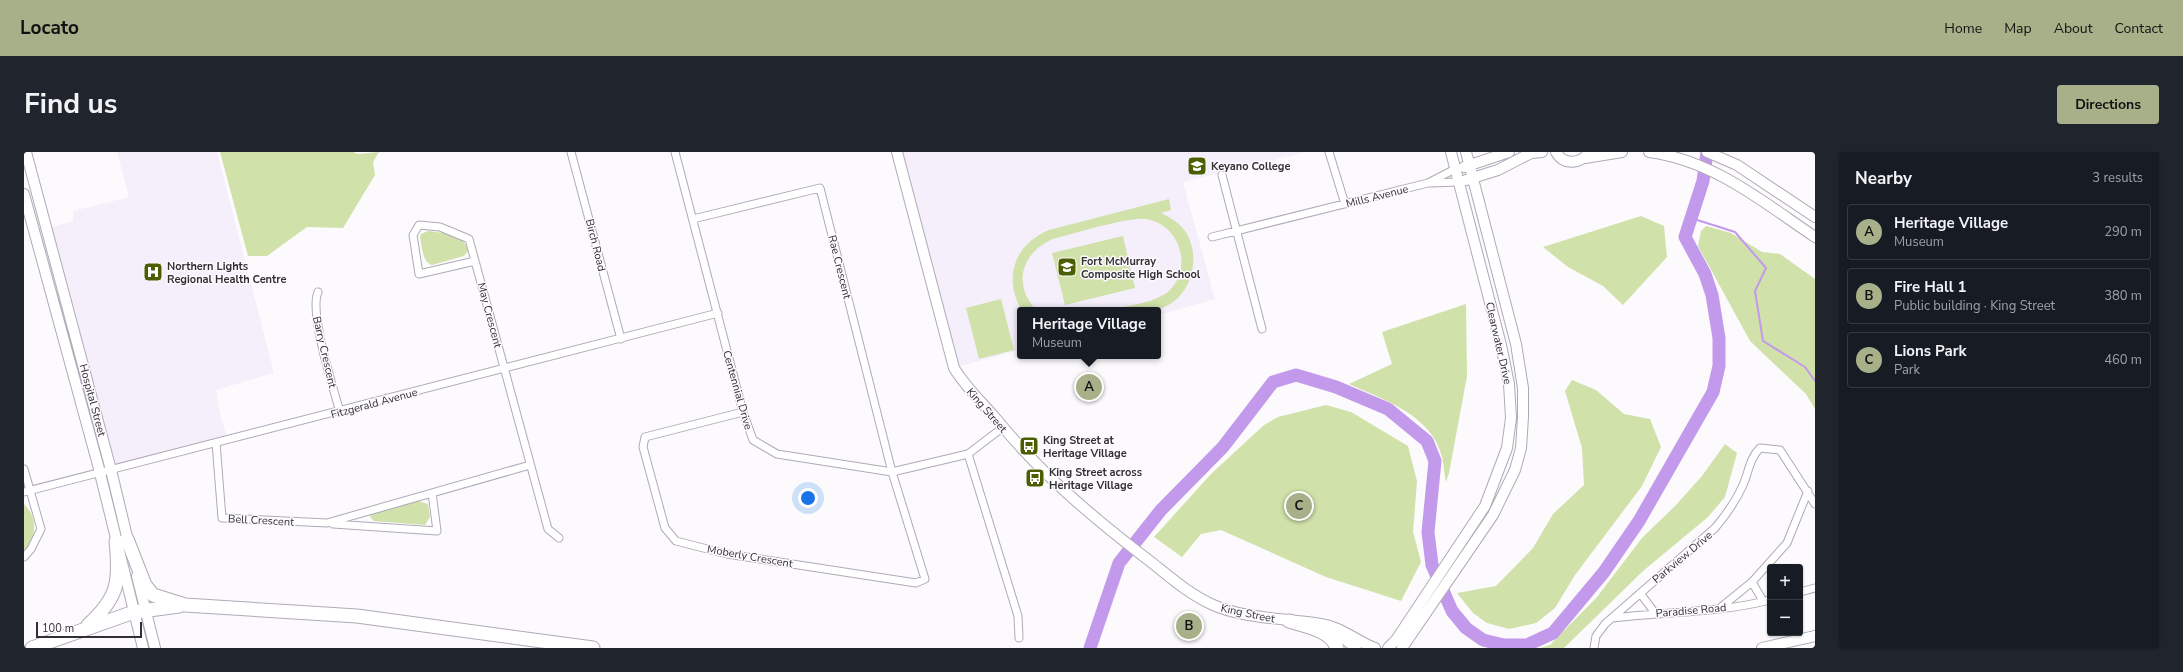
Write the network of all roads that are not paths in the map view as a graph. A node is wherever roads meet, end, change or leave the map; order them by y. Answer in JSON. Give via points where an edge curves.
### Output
{"nodes":[{"id":1,"x":26,"y":152,"type":"edge"},
{"id":2,"x":571,"y":152,"type":"edge"},
{"id":3,"x":675,"y":152,"type":"edge"},
{"id":4,"x":897,"y":152,"type":"edge"},
{"id":5,"x":1329,"y":152,"type":"edge"},
{"id":6,"x":1451,"y":152,"type":"edge"},
{"id":7,"x":1466,"y":152,"type":"edge"},
{"id":8,"x":1509,"y":152,"type":"edge"},
{"id":9,"x":1542,"y":152,"type":"edge"},
{"id":10,"x":1622,"y":152,"type":"edge"},
{"id":11,"x":1649,"y":152,"type":"edge"},
{"id":12,"x":1707,"y":152,"type":"edge"},
{"id":13,"x":1555,"y":153,"type":"edge"},
{"id":14,"x":1587,"y":155,"type":"edge"},
{"id":15,"x":1470,"y":166,"type":"junction"},
{"id":16,"x":1455,"y":169,"type":"junction"},
{"id":17,"x":1222,"y":175,"type":"dead end"},
{"id":18,"x":1473,"y":178,"type":"junction"},
{"id":19,"x":1459,"y":182,"type":"junction"},
{"id":20,"x":1428,"y":183,"type":"junction"},
{"id":21,"x":24,"y":194,"type":"edge"},
{"id":22,"x":1345,"y":204,"type":"junction"},
{"id":23,"x":1815,"y":217,"type":"edge"},
{"id":24,"x":693,"y":219,"type":"junction"},
{"id":25,"x":1236,"y":230,"type":"junction"},
{"id":26,"x":1212,"y":237,"type":"dead end"},
{"id":27,"x":1815,"y":237,"type":"edge"},
{"id":28,"x":475,"y":261,"type":"junction"},
{"id":29,"x":318,"y":292,"type":"dead end"},
{"id":30,"x":718,"y":314,"type":"junction"},
{"id":31,"x":1262,"y":329,"type":"dead end"},
{"id":32,"x":621,"y":339,"type":"junction"},
{"id":33,"x":505,"y":369,"type":"junction"},
{"id":34,"x":340,"y":412,"type":"junction"},
{"id":35,"x":743,"y":412,"type":"junction"},
{"id":36,"x":1002,"y":428,"type":"junction"},
{"id":37,"x":216,"y":443,"type":"junction"},
{"id":38,"x":968,"y":454,"type":"junction"},
{"id":39,"x":530,"y":465,"type":"junction"},
{"id":40,"x":24,"y":469,"type":"edge"},
{"id":41,"x":111,"y":470,"type":"junction"},
{"id":42,"x":892,"y":472,"type":"junction"},
{"id":43,"x":100,"y":473,"type":"junction"},
{"id":44,"x":1808,"y":491,"type":"junction"},
{"id":45,"x":27,"y":492,"type":"edge"},
{"id":46,"x":432,"y":493,"type":"junction"},
{"id":47,"x":1815,"y":504,"type":"edge"},
{"id":48,"x":327,"y":523,"type":"junction"},
{"id":49,"x":559,"y":538,"type":"dead end"},
{"id":50,"x":122,"y":540,"type":"junction"},
{"id":51,"x":24,"y":557,"type":"edge"},
{"id":52,"x":1752,"y":582,"type":"junction"},
{"id":53,"x":1815,"y":588,"type":"edge"},
{"id":54,"x":1803,"y":591,"type":"edge"},
{"id":55,"x":1640,"y":592,"type":"junction"},
{"id":56,"x":1767,"y":601,"type":"edge"},
{"id":57,"x":185,"y":605,"type":"junction"},
{"id":58,"x":1718,"y":609,"type":"junction"},
{"id":59,"x":140,"y":612,"type":"junction"},
{"id":60,"x":1655,"y":613,"type":"junction"},
{"id":61,"x":1611,"y":618,"type":"junction"},
{"id":62,"x":1289,"y":621,"type":"junction"},
{"id":63,"x":1308,"y":623,"type":"junction"},
{"id":64,"x":84,"y":629,"type":"junction"},
{"id":65,"x":1815,"y":636,"type":"edge"},
{"id":66,"x":1020,"y":638,"type":"dead end"},
{"id":67,"x":1401,"y":644,"type":"edge"},
{"id":68,"x":32,"y":648,"type":"edge"},
{"id":69,"x":143,"y":648,"type":"edge"},
{"id":70,"x":155,"y":648,"type":"edge"},
{"id":71,"x":593,"y":648,"type":"edge"},
{"id":72,"x":1337,"y":648,"type":"edge"},
{"id":73,"x":1356,"y":648,"type":"edge"},
{"id":74,"x":1375,"y":648,"type":"edge"},
{"id":75,"x":1388,"y":648,"type":"edge"},
{"id":76,"x":1594,"y":648,"type":"edge"},
{"id":77,"x":1762,"y":648,"type":"edge"}],
"edges":[{"from":1,"to":41,"type":"main road","name":"Hospital Street"},
{"from":2,"to":32,"type":"street","name":"Birch Road"},
{"from":3,"to":24,"type":"street","name":"Centennial Drive"},
{"from":4,"to":36,"type":"main road","name":"King Street","via":[[954,368]]},
{"from":5,"to":22,"type":"street"},
{"from":6,"to":16,"type":"main road","name":"Clearwater Drive"},
{"from":7,"to":15,"type":"main road","name":"Clearwater Drive"},
{"from":8,"to":15,"type":"main road"},
{"from":9,"to":18,"type":"main road","via":[[1532,153],[1498,170]]},
{"from":10,"to":14,"type":"main road"},
{"from":11,"to":27,"type":"main road","via":[[1704,167],[1735,183]]},
{"from":12,"to":23,"type":"main road","via":[[1738,165]]},
{"from":13,"to":14,"type":"main road","via":[[1567,162]]},
{"from":15,"to":16,"type":"main road"},
{"from":15,"to":18,"type":"main road","name":"Clearwater Drive"},
{"from":16,"to":19,"type":"main road","name":"Clearwater Drive"},
{"from":16,"to":20,"type":"street","name":"Mills Avenue"},
{"from":17,"to":25,"type":"street"},
{"from":18,"to":19,"type":"main road"},
{"from":18,"to":67,"type":"main road","name":"Clearwater Drive","via":[[1516,344],[1523,388],[1521,448],[1515,470],[1493,515]]},
{"from":19,"to":20,"type":"street","name":"Mills Avenue"},
{"from":19,"to":67,"type":"main road","name":"Clearwater Drive","via":[[1501,344],[1509,384],[1511,418],[1507,448],[1486,506]]},
{"from":20,"to":22,"type":"street","name":"Mills Avenue"},
{"from":21,"to":43,"type":"main road","name":"Hospital Street"},
{"from":22,"to":25,"type":"street","name":"Mills Avenue"},
{"from":24,"to":30,"type":"street","name":"Centennial Drive"},
{"from":24,"to":42,"type":"street","name":"Rae Crescent","via":[[820,188]]},
{"from":25,"to":26,"type":"street","name":"Mills Avenue"},
{"from":25,"to":31,"type":"street"},
{"from":28,"to":28,"type":"street","name":"May Crescent","via":[[469,239],[440,227],[419,225],[413,235],[419,274]]},
{"from":28,"to":33,"type":"street","name":"May Crescent"},
{"from":29,"to":34,"type":"street","name":"Barry Crescent","via":[[315,297],[316,317]]},
{"from":30,"to":32,"type":"street","name":"Fitzgerald Avenue"},
{"from":30,"to":35,"type":"street","name":"Centennial Drive"},
{"from":32,"to":33,"type":"street","name":"Fitzgerald Avenue"},
{"from":33,"to":34,"type":"street","name":"Fitzgerald Avenue"},
{"from":33,"to":39,"type":"street"},
{"from":34,"to":37,"type":"street","name":"Fitzgerald Avenue"},
{"from":35,"to":42,"type":"street","name":"Centennial Drive","via":[[753,440],[777,454]]},
{"from":35,"to":42,"type":"street","name":"Moberly Crescent","via":[[645,438],[643,447],[664,528],[676,541],[727,554],[916,583],[925,579]]},
{"from":36,"to":38,"type":"street","name":"Centennial Drive"},
{"from":36,"to":62,"type":"main road","name":"King Street","via":[[1050,477],[1119,538],[1211,604],[1226,610]]},
{"from":37,"to":41,"type":"street","name":"Fitzgerald Avenue"},
{"from":37,"to":48,"type":"street","name":"Bell Crescent","via":[[222,518]]},
{"from":38,"to":42,"type":"street","name":"Centennial Drive"},
{"from":38,"to":66,"type":"street","via":[[1018,616]]},
{"from":39,"to":46,"type":"street","name":"Bell Crescent"},
{"from":39,"to":49,"type":"street","via":[[548,529]]},
{"from":40,"to":45,"type":"street"},
{"from":41,"to":43,"type":"street","name":"Fitzgerald Avenue"},
{"from":41,"to":50,"type":"main road","name":"Hospital Street"},
{"from":43,"to":45,"type":"street","name":"Fitzgerald Avenue"},
{"from":43,"to":50,"type":"main road","name":"Hospital Street"},
{"from":44,"to":47,"type":"street"},
{"from":44,"to":52,"type":"street","via":[[1787,543]]},
{"from":44,"to":55,"type":"street","name":"Parkview Drive","via":[[1780,450],[1760,448],[1752,456],[1744,484],[1727,514],[1715,528]]},
{"from":45,"to":51,"type":"street","via":[[41,529]]},
{"from":46,"to":48,"type":"street","name":"Bell Crescent"},
{"from":46,"to":48,"type":"street","name":"Bell Crescent","via":[[437,531]]},
{"from":50,"to":57,"type":"highway","via":[[145,585],[153,595]]},
{"from":50,"to":59,"type":"main road","name":"Hospital Street"},
{"from":50,"to":64,"type":"highway","via":[[115,592],[104,611]]},
{"from":52,"to":56,"type":"street"},
{"from":52,"to":58,"type":"street"},
{"from":53,"to":54,"type":"street"},
{"from":55,"to":60,"type":"street"},
{"from":55,"to":61,"type":"street","name":"Parkview Drive"},
{"from":56,"to":58,"type":"street","name":"Paradise Road"},
{"from":57,"to":59,"type":"highway"},
{"from":57,"to":71,"type":"highway","via":[[357,616]]},
{"from":58,"to":60,"type":"street","name":"Paradise Road"},
{"from":59,"to":64,"type":"highway"},
{"from":59,"to":69,"type":"main road","name":"Hospital Street"},
{"from":59,"to":70,"type":"main road","name":"Hospital Street","via":[[152,635]]},
{"from":60,"to":61,"type":"street","name":"Paradise Road"},
{"from":61,"to":76,"type":"street","name":"Parkview Drive","via":[[1599,630]]},
{"from":62,"to":63,"type":"main road","name":"King Street"},
{"from":62,"to":72,"type":"highway","via":[[1319,631],[1332,639]]},
{"from":63,"to":73,"type":"main road","name":"King Street","via":[[1339,635]]},
{"from":63,"to":74,"type":"main road","name":"King Street","via":[[1339,629]]},
{"from":64,"to":68,"type":"highway"},
{"from":65,"to":77,"type":"main road"},
{"from":67,"to":75,"type":"main road","name":"Clearwater Drive"}]}
